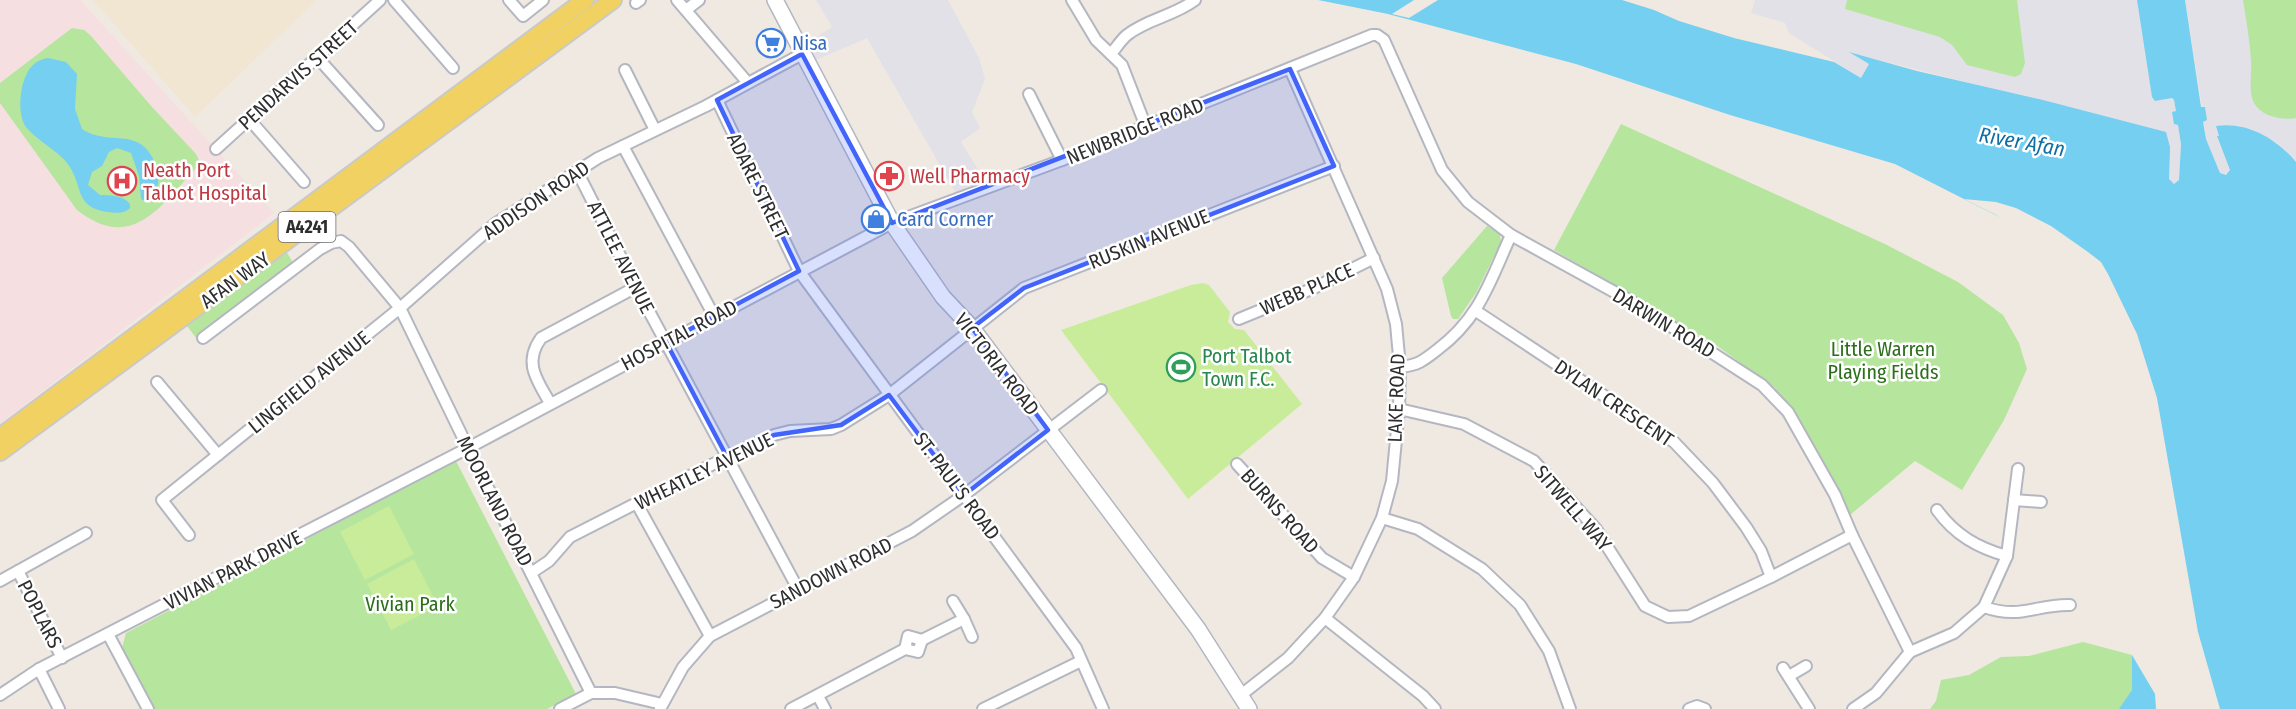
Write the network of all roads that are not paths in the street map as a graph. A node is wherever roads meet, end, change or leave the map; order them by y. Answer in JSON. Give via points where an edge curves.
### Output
{"nodes":[{"id":1,"x":380,"y":0,"type":"edge"},
{"id":2,"x":394,"y":0,"type":"edge"},
{"id":3,"x":509,"y":0,"type":"edge"},
{"id":4,"x":543,"y":0,"type":"edge"},
{"id":5,"x":585,"y":0,"type":"edge"},
{"id":6,"x":614,"y":0,"type":"edge"},
{"id":7,"x":677,"y":0,"type":"edge"},
{"id":8,"x":699,"y":0,"type":"edge"},
{"id":9,"x":775,"y":0,"type":"edge"},
{"id":10,"x":1072,"y":0,"type":"edge"},
{"id":11,"x":1195,"y":0,"type":"edge"},
{"id":12,"x":686,"y":10,"type":"junction"},
{"id":13,"x":1377,"y":35,"type":"joint"},
{"id":14,"x":802,"y":54,"type":"junction"},
{"id":15,"x":1111,"y":54,"type":"junction"},
{"id":16,"x":317,"y":57,"type":"junction"},
{"id":17,"x":453,"y":68,"type":"dead end"},
{"id":18,"x":1290,"y":69,"type":"junction"},
{"id":19,"x":625,"y":70,"type":"dead end"},
{"id":20,"x":747,"y":83,"type":"junction"},
{"id":21,"x":1029,"y":94,"type":"dead end"},
{"id":22,"x":717,"y":100,"type":"junction"},
{"id":23,"x":249,"y":119,"type":"junction"},
{"id":24,"x":378,"y":125,"type":"dead end"},
{"id":25,"x":1146,"y":127,"type":"junction"},
{"id":26,"x":655,"y":130,"type":"junction"},
{"id":27,"x":623,"y":146,"type":"junction"},
{"id":28,"x":216,"y":149,"type":"dead end"},
{"id":29,"x":1062,"y":160,"type":"junction"},
{"id":30,"x":1334,"y":166,"type":"junction"},
{"id":31,"x":577,"y":171,"type":"junction"},
{"id":32,"x":304,"y":182,"type":"dead end"},
{"id":33,"x":892,"y":223,"type":"junction"},
{"id":34,"x":1511,"y":235,"type":"junction"},
{"id":35,"x":1374,"y":258,"type":"junction"},
{"id":36,"x":799,"y":271,"type":"junction"},
{"id":37,"x":636,"y":287,"type":"junction"},
{"id":38,"x":400,"y":308,"type":"junction"},
{"id":39,"x":1476,"y":311,"type":"junction"},
{"id":40,"x":714,"y":316,"type":"junction"},
{"id":41,"x":1239,"y":319,"type":"dead end"},
{"id":42,"x":972,"y":328,"type":"junction"},
{"id":43,"x":203,"y":338,"type":"dead end"},
{"id":44,"x":666,"y":342,"type":"junction"},
{"id":45,"x":1400,"y":367,"type":"junction"},
{"id":46,"x":157,"y":382,"type":"dead end"},
{"id":47,"x":1101,"y":390,"type":"dead end"},
{"id":48,"x":889,"y":395,"type":"junction"},
{"id":49,"x":550,"y":403,"type":"junction"},
{"id":50,"x":1399,"y":409,"type":"junction"},
{"id":51,"x":1048,"y":430,"type":"junction"},
{"id":52,"x":0,"y":437,"type":"edge"},
{"id":53,"x":468,"y":448,"type":"junction"},
{"id":54,"x":0,"y":452,"type":"edge"},
{"id":55,"x":218,"y":455,"type":"junction"},
{"id":56,"x":727,"y":457,"type":"junction"},
{"id":57,"x":1237,"y":464,"type":"dead end"},
{"id":58,"x":2018,"y":469,"type":"dead end"},
{"id":59,"x":964,"y":495,"type":"junction"},
{"id":60,"x":2014,"y":500,"type":"junction"},
{"id":61,"x":2041,"y":502,"type":"dead end"},
{"id":62,"x":637,"y":504,"type":"junction"},
{"id":63,"x":1937,"y":510,"type":"dead end"},
{"id":64,"x":1382,"y":518,"type":"junction"},
{"id":65,"x":86,"y":533,"type":"dead end"},
{"id":66,"x":189,"y":535,"type":"dead end"},
{"id":67,"x":1852,"y":535,"type":"junction"},
{"id":68,"x":2007,"y":556,"type":"junction"},
{"id":69,"x":18,"y":571,"type":"junction"},
{"id":70,"x":531,"y":573,"type":"junction"},
{"id":71,"x":1354,"y":577,"type":"junction"},
{"id":72,"x":1771,"y":577,"type":"junction"},
{"id":73,"x":0,"y":581,"type":"edge"},
{"id":74,"x":798,"y":589,"type":"junction"},
{"id":75,"x":2060,"y":593,"type":"dead end"},
{"id":76,"x":953,"y":601,"type":"dead end"},
{"id":77,"x":1984,"y":607,"type":"junction"},
{"id":78,"x":1325,"y":618,"type":"junction"},
{"id":79,"x":964,"y":619,"type":"junction"},
{"id":80,"x":108,"y":634,"type":"junction"},
{"id":81,"x":710,"y":636,"type":"junction"},
{"id":82,"x":972,"y":637,"type":"dead end"},
{"id":83,"x":1910,"y":652,"type":"junction"},
{"id":84,"x":62,"y":658,"type":"junction"},
{"id":85,"x":1081,"y":661,"type":"junction"},
{"id":86,"x":1806,"y":666,"type":"dead end"},
{"id":87,"x":39,"y":669,"type":"junction"},
{"id":88,"x":591,"y":693,"type":"junction"},
{"id":89,"x":0,"y":694,"type":"edge"},
{"id":90,"x":1241,"y":695,"type":"junction"},
{"id":91,"x":818,"y":696,"type":"junction"},
{"id":92,"x":661,"y":706,"type":"edge"},
{"id":93,"x":59,"y":709,"type":"edge"},
{"id":94,"x":148,"y":709,"type":"edge"},
{"id":95,"x":560,"y":709,"type":"edge"},
{"id":96,"x":791,"y":709,"type":"edge"},
{"id":97,"x":825,"y":709,"type":"edge"},
{"id":98,"x":984,"y":709,"type":"edge"},
{"id":99,"x":1103,"y":709,"type":"edge"},
{"id":100,"x":1249,"y":709,"type":"edge"},
{"id":101,"x":1435,"y":709,"type":"edge"},
{"id":102,"x":1570,"y":709,"type":"edge"},
{"id":103,"x":1689,"y":709,"type":"edge"},
{"id":104,"x":1705,"y":709,"type":"edge"},
{"id":105,"x":1809,"y":709,"type":"edge"},
{"id":106,"x":1853,"y":709,"type":"edge"}],
"edges":[{"from":1,"to":16,"type":"street","name":"PENDARVIS STREET"},
{"from":2,"to":17,"type":"street"},
{"from":3,"to":4,"type":"street","via":[[523,16]]},
{"from":5,"to":52,"type":"main road","name":"AFAN WAY","number":"A4241"},
{"from":6,"to":54,"type":"main road","name":"AFAN WAY","number":"A4241"},
{"from":7,"to":12,"type":"street"},
{"from":8,"to":12,"type":"street"},
{"from":9,"to":14,"type":"street","name":"VICTORIA ROAD"},
{"from":10,"to":15,"type":"street","via":[[1096,40]]},
{"from":11,"to":15,"type":"street","via":[[1141,26]]},
{"from":12,"to":20,"type":"street"},
{"from":13,"to":18,"type":"street","name":"NEWBRIDGE ROAD"},
{"from":13,"to":34,"type":"street","name":"DARWIN ROAD","via":[[1386,44],[1442,170],[1468,202]]},
{"from":14,"to":20,"type":"street","name":"ADDISON ROAD"},
{"from":14,"to":33,"type":"street","name":"VICTORIA ROAD"},
{"from":15,"to":25,"type":"street","via":[[1122,65]]},
{"from":16,"to":23,"type":"street","name":"PENDARVIS STREET"},
{"from":16,"to":24,"type":"street"},
{"from":18,"to":25,"type":"street","name":"NEWBRIDGE ROAD"},
{"from":18,"to":30,"type":"street","name":"LAKE ROAD"},
{"from":19,"to":26,"type":"street"},
{"from":20,"to":22,"type":"street","name":"ADDISON ROAD"},
{"from":21,"to":29,"type":"street","via":[[1030,108]]},
{"from":22,"to":26,"type":"street","name":"ADDISON ROAD"},
{"from":22,"to":36,"type":"street","name":"ADARE STREET"},
{"from":23,"to":28,"type":"street","name":"PENDARVIS STREET"},
{"from":23,"to":32,"type":"street"},
{"from":25,"to":29,"type":"street","name":"NEWBRIDGE ROAD"},
{"from":26,"to":27,"type":"street","name":"ADDISON ROAD"},
{"from":27,"to":31,"type":"street","name":"ADDISON ROAD"},
{"from":27,"to":40,"type":"street"},
{"from":29,"to":33,"type":"street","name":"NEWBRIDGE ROAD"},
{"from":30,"to":35,"type":"street","name":"LAKE ROAD"},
{"from":30,"to":42,"type":"street","name":"RUSKIN AVENUE","via":[[1024,288]]},
{"from":31,"to":37,"type":"street","name":"ATTLEE AVENUE"},
{"from":31,"to":38,"type":"street","name":"ADDISON ROAD","via":[[495,224]]},
{"from":33,"to":36,"type":"street","name":"HOSPITAL ROAD"},
{"from":33,"to":42,"type":"street","name":"VICTORIA ROAD","via":[[943,297]]},
{"from":34,"to":39,"type":"street"},
{"from":34,"to":67,"type":"street","name":"DARWIN ROAD","via":[[1638,305],[1762,385],[1788,412],[1835,495]]},
{"from":35,"to":41,"type":"street","name":"WEBB PLACE"},
{"from":35,"to":45,"type":"street","name":"LAKE ROAD","via":[[1396,324]]},
{"from":36,"to":40,"type":"street","name":"HOSPITAL ROAD"},
{"from":36,"to":48,"type":"street","name":"ST. PAUL'S ROAD"},
{"from":37,"to":44,"type":"street","name":"ATTLEE AVENUE"},
{"from":37,"to":49,"type":"street","via":[[540,338],[532,358],[533,373]]},
{"from":38,"to":43,"type":"street","name":"MOORLAND ROAD","via":[[341,241],[320,249]]},
{"from":38,"to":53,"type":"street","name":"MOORLAND ROAD"},
{"from":38,"to":55,"type":"street","name":"LINGFIELD AVENUE"},
{"from":39,"to":45,"type":"street","via":[[1453,338],[1418,364]]},
{"from":39,"to":72,"type":"street","name":"DYLAN CRESCENT","via":[[1674,442],[1713,483],[1746,527]]},
{"from":40,"to":44,"type":"street","name":"HOSPITAL ROAD"},
{"from":42,"to":48,"type":"street","name":"WHEATLEY AVENUE"},
{"from":42,"to":51,"type":"street","name":"VICTORIA ROAD"},
{"from":44,"to":49,"type":"street","name":"HOSPITAL ROAD"},
{"from":44,"to":56,"type":"street","name":"ATTLEE AVENUE"},
{"from":45,"to":50,"type":"street","name":"LAKE ROAD"},
{"from":46,"to":55,"type":"street"},
{"from":47,"to":51,"type":"street","name":"SANDOWN ROAD"},
{"from":48,"to":56,"type":"street","name":"WHEATLEY AVENUE","via":[[831,429],[774,435]]},
{"from":48,"to":59,"type":"street","name":"ST. PAUL'S ROAD"},
{"from":49,"to":53,"type":"street","name":"HOSPITAL ROAD"},
{"from":50,"to":64,"type":"street","name":"LAKE ROAD","via":[[1392,481]]},
{"from":50,"to":72,"type":"street","name":"SITWELL WAY","via":[[1464,424],[1534,461],[1596,529],[1645,606],[1668,617],[1689,616]]},
{"from":51,"to":59,"type":"street","name":"SANDOWN ROAD"},
{"from":51,"to":90,"type":"street","name":"VICTORIA ROAD","via":[[1198,629]]},
{"from":53,"to":70,"type":"street","name":"MOORLAND ROAD"},
{"from":53,"to":80,"type":"street","name":"VIVIAN PARK DRIVE"},
{"from":55,"to":66,"type":"street","name":"LINGFIELD AVENUE","via":[[162,500]]},
{"from":56,"to":62,"type":"street","name":"WHEATLEY AVENUE"},
{"from":56,"to":74,"type":"street","name":"ATTLEE AVENUE"},
{"from":57,"to":71,"type":"street","name":"BURNS ROAD","via":[[1322,558]]},
{"from":58,"to":60,"type":"street"},
{"from":59,"to":74,"type":"street","name":"SANDOWN ROAD","via":[[912,531]]},
{"from":59,"to":85,"type":"street","name":"ST. PAUL'S ROAD","via":[[1076,648]]},
{"from":60,"to":61,"type":"street"},
{"from":60,"to":68,"type":"street"},
{"from":62,"to":70,"type":"street","name":"WHEATLEY AVENUE","via":[[570,537],[549,561]]},
{"from":62,"to":81,"type":"street"},
{"from":63,"to":68,"type":"street","via":[[1942,526],[1973,544]]},
{"from":64,"to":71,"type":"street","name":"LAKE ROAD"},
{"from":64,"to":102,"type":"street","via":[[1418,529],[1482,569],[1520,605],[1549,651]]},
{"from":65,"to":69,"type":"street"},
{"from":67,"to":72,"type":"street","name":"SITWELL WAY"},
{"from":67,"to":83,"type":"street","name":"DARWIN ROAD"},
{"from":68,"to":77,"type":"street"},
{"from":69,"to":73,"type":"street"},
{"from":69,"to":84,"type":"street","name":"POPLARS"},
{"from":70,"to":88,"type":"street","name":"MOORLAND ROAD"},
{"from":71,"to":78,"type":"street","name":"LAKE ROAD"},
{"from":74,"to":81,"type":"street","name":"SANDOWN ROAD"},
{"from":75,"to":77,"type":"street","via":[[2065,605],[2019,613]]},
{"from":76,"to":79,"type":"street"},
{"from":77,"to":83,"type":"street","via":[[1954,633]]},
{"from":78,"to":90,"type":"street","name":"LAKE ROAD","via":[[1288,658]]},
{"from":78,"to":101,"type":"street"},
{"from":79,"to":82,"type":"street"},
{"from":79,"to":91,"type":"street","via":[[922,640],[918,652],[905,650]]},
{"from":80,"to":84,"type":"street","name":"VIVIAN PARK DRIVE"},
{"from":80,"to":94,"type":"street"},
{"from":81,"to":92,"type":"street","name":"SANDOWN ROAD","via":[[683,667]]},
{"from":83,"to":106,"type":"street","via":[[1876,693]]},
{"from":84,"to":87,"type":"street","name":"VIVIAN PARK DRIVE"},
{"from":85,"to":98,"type":"street"},
{"from":85,"to":99,"type":"street","name":"ST. PAUL'S ROAD"},
{"from":86,"to":105,"type":"street","via":[[1786,672]]},
{"from":87,"to":89,"type":"street","name":"VIVIAN PARK DRIVE"},
{"from":87,"to":93,"type":"street"},
{"from":88,"to":92,"type":"street","name":"SANDOWN ROAD","via":[[615,693]]},
{"from":88,"to":95,"type":"street","name":"SANDOWN ROAD"},
{"from":90,"to":100,"type":"street","name":"VICTORIA ROAD"},
{"from":91,"to":96,"type":"street"},
{"from":91,"to":97,"type":"street"},
{"from":103,"to":104,"type":"street"}]}
